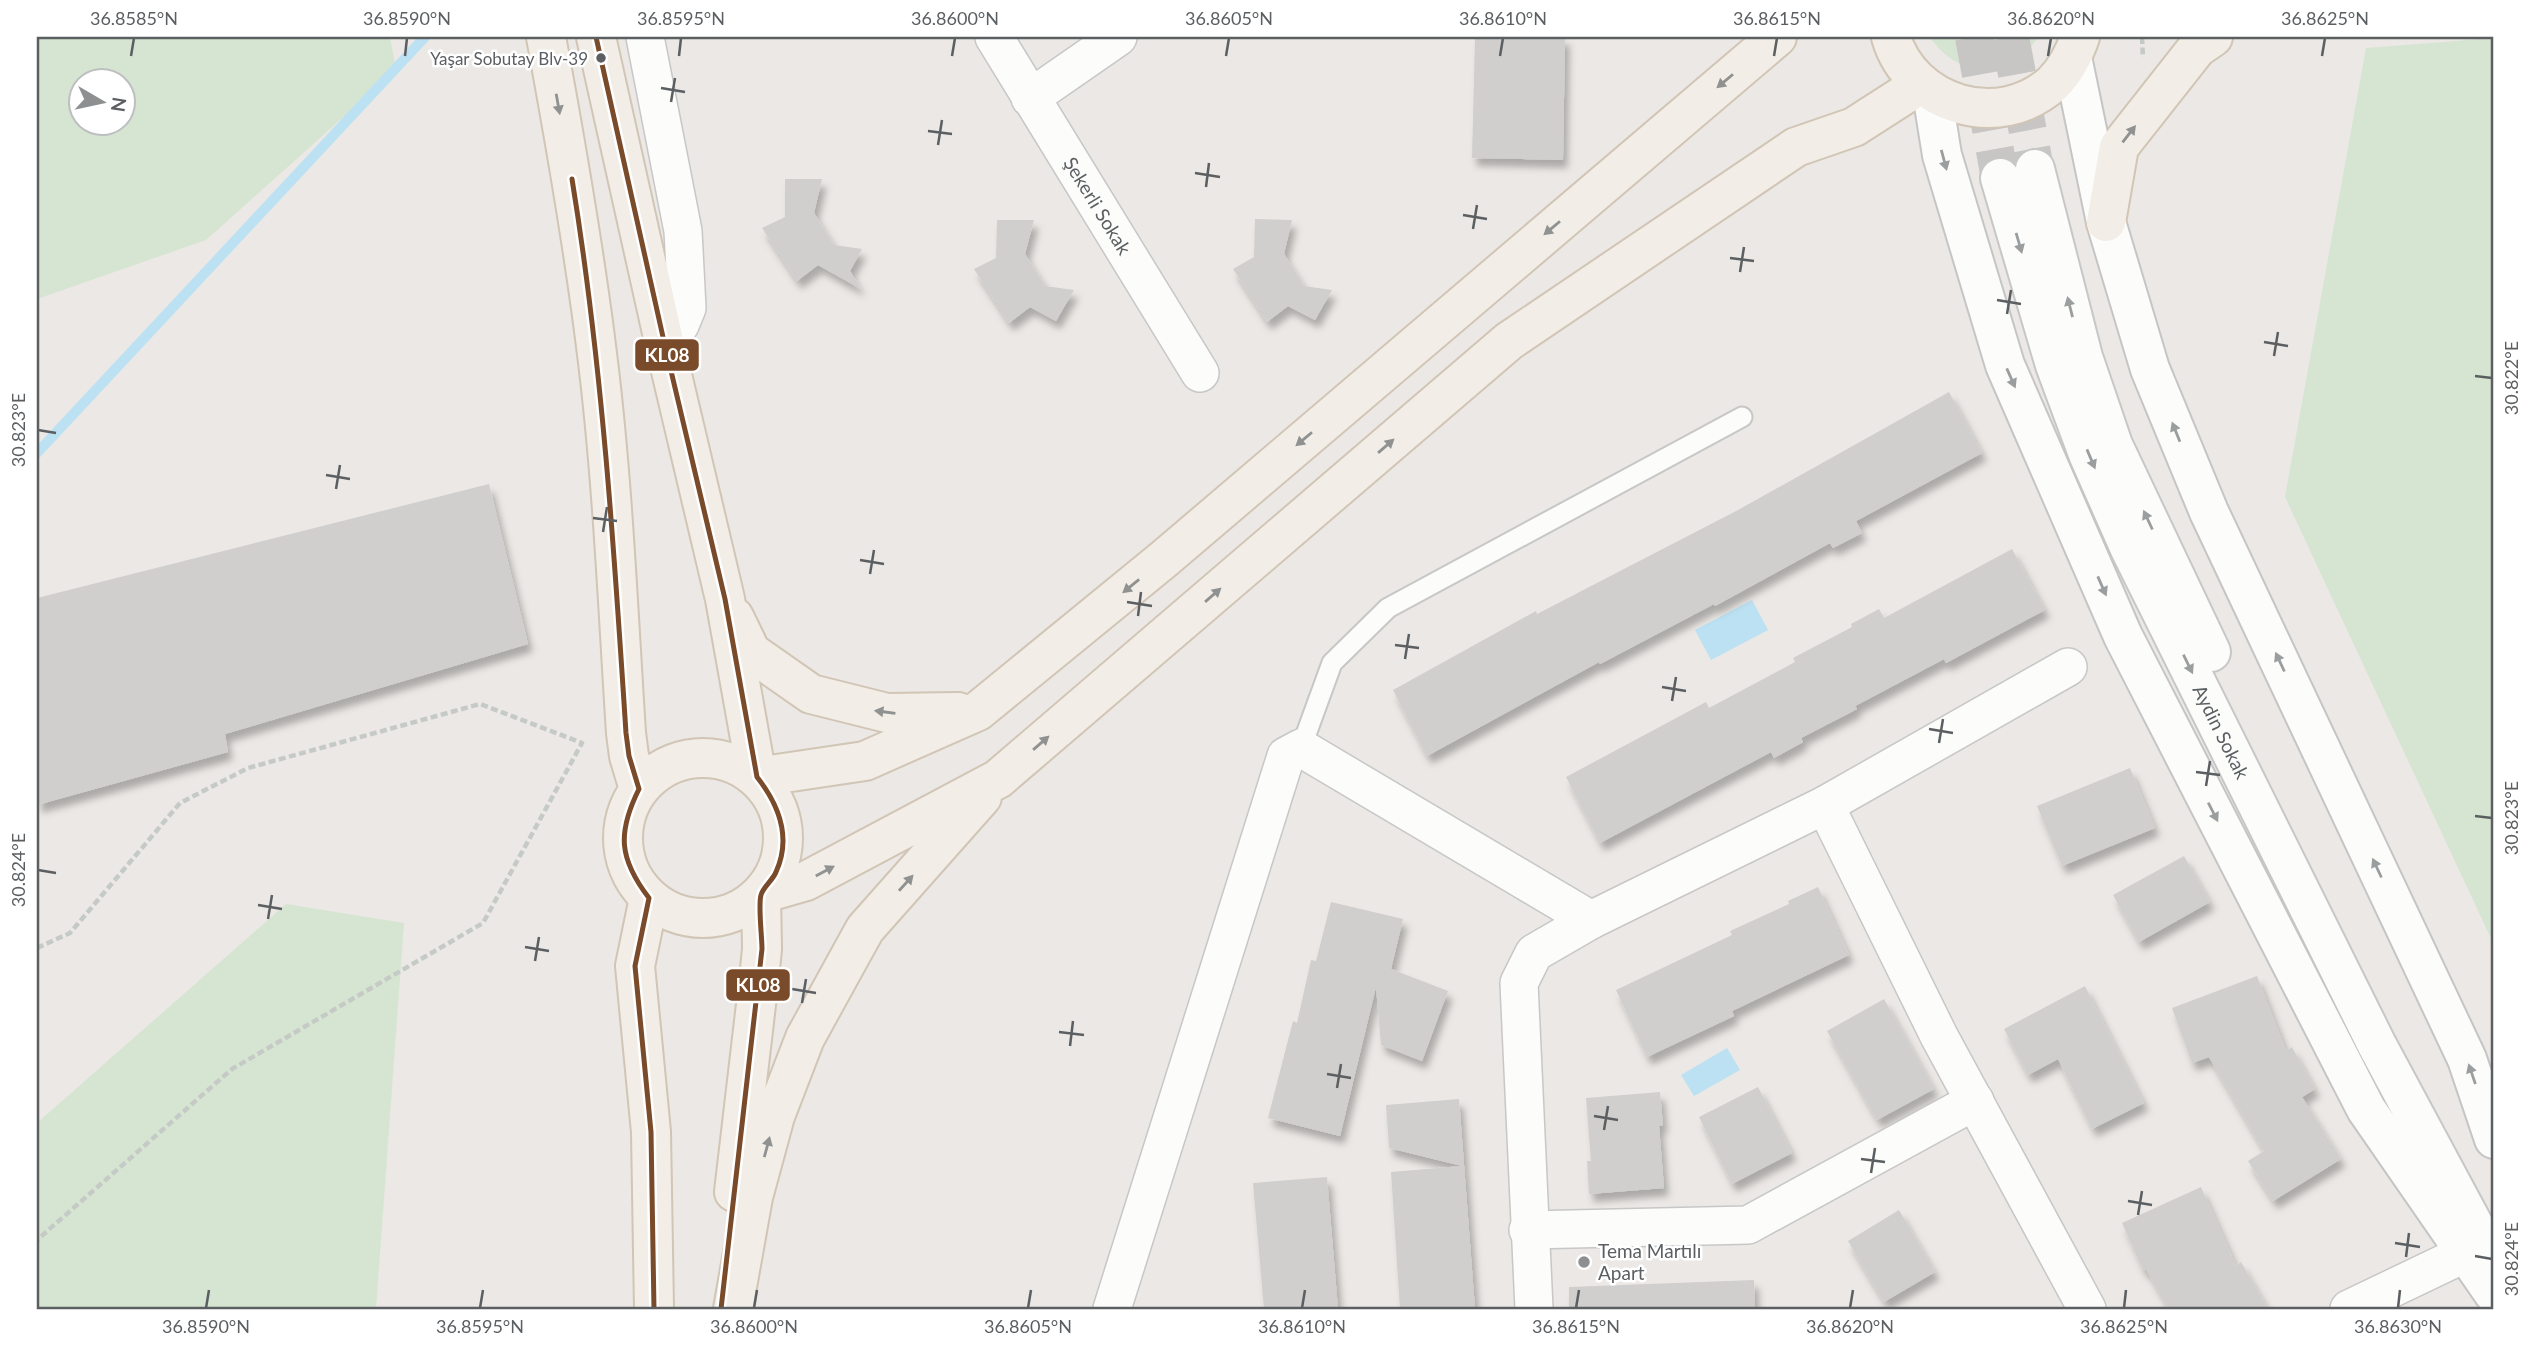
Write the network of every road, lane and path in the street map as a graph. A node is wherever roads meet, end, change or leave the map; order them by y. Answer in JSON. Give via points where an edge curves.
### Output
{"nodes":[{"id":1,"x":546,"y":37,"type":"edge"},
{"id":2,"x":596,"y":37,"type":"edge"},
{"id":3,"x":645,"y":37,"type":"edge"},
{"id":4,"x":994,"y":37,"type":"edge"},
{"id":5,"x":1118,"y":37,"type":"edge"},
{"id":6,"x":1777,"y":37,"type":"edge"},
{"id":7,"x":1891,"y":37,"type":"edge"},
{"id":8,"x":2213,"y":37,"type":"edge"},
{"id":9,"x":2076,"y":47,"type":"edge"},
{"id":10,"x":1927,"y":88,"type":"junction"},
{"id":11,"x":1030,"y":98,"type":"junction"},
{"id":12,"x":2018,"y":174,"type":"tunnel mouth"},
{"id":13,"x":2106,"y":222,"type":"junction"},
{"id":14,"x":663,"y":337,"type":"junction"},
{"id":15,"x":1200,"y":373,"type":"dead end"},
{"id":16,"x":1742,"y":417,"type":"dead end"},
{"id":17,"x":725,"y":599,"type":"junction"},
{"id":18,"x":2068,"y":667,"type":"dead end"},
{"id":19,"x":978,"y":711,"type":"junction"},
{"id":20,"x":1301,"y":748,"type":"junction"},
{"id":21,"x":757,"y":777,"type":"junction"},
{"id":22,"x":998,"y":779,"type":"junction"},
{"id":23,"x":639,"y":789,"type":"junction"},
{"id":24,"x":1825,"y":805,"type":"junction"},
{"id":25,"x":761,"y":894,"type":"junction"},
{"id":26,"x":649,"y":898,"type":"junction"},
{"id":27,"x":1591,"y":920,"type":"junction"},
{"id":28,"x":37,"y":948,"type":"edge"},
{"id":29,"x":1975,"y":1101,"type":"junction"},
{"id":30,"x":2494,"y":1139,"type":"edge"},
{"id":31,"x":1528,"y":1230,"type":"junction"},
{"id":32,"x":37,"y":1240,"type":"edge"},
{"id":33,"x":2485,"y":1254,"type":"edge"},
{"id":34,"x":2494,"y":1294,"type":"edge"},
{"id":35,"x":654,"y":1309,"type":"edge"},
{"id":36,"x":720,"y":1309,"type":"edge"},
{"id":37,"x":733,"y":1309,"type":"edge"},
{"id":38,"x":1112,"y":1309,"type":"edge"},
{"id":39,"x":1534,"y":1309,"type":"edge"},
{"id":40,"x":2087,"y":1309,"type":"edge"},
{"id":41,"x":2350,"y":1309,"type":"edge"}],
"edges":[{"from":1,"to":23,"type":"main road","one_way":true,"via":[[579,218],[598,364],[626,733]]},
{"from":2,"to":14,"type":"main road"},
{"from":3,"to":14,"type":"street","via":[[683,231],[687,308],[680,325]]},
{"from":4,"to":11,"type":"street","name":"Şekerli Sokak"},
{"from":5,"to":11,"type":"street"},
{"from":6,"to":19,"type":"main road","one_way":true,"via":[[1164,559]]},
{"from":7,"to":10,"type":"main road","via":[[1907,70]]},
{"from":13,"to":8,"type":"main road","one_way":true,"via":[[2119,148],[2197,48]]},
{"from":9,"to":10,"type":"main road","via":[[2053,83],[2025,100],[1994,108],[1962,106]]},
{"from":9,"to":13,"type":"main road"},
{"from":22,"to":10,"type":"main road","one_way":true,"via":[[1509,341],[1796,147],[1854,127]]},
{"from":10,"to":33,"type":"main road","one_way":true,"via":[[1942,155],[2005,365],[2123,636],[2366,1109]]},
{"from":11,"to":15,"type":"street","name":"Şekerli Sokak"},
{"from":12,"to":33,"type":"main road","name":"Aydin Sokak","via":[[2055,365],[2088,454],[2130,549]]},
{"from":30,"to":13,"type":"main road","one_way":true,"via":[[2467,1059],[2209,512],[2150,369]]},
{"from":14,"to":17,"type":"main road"},
{"from":16,"to":20,"type":"lane","via":[[1388,608],[1332,663]]},
{"from":19,"to":17,"type":"main road","one_way":true,"via":[[887,713],[811,694],[751,652]]},
{"from":17,"to":21,"type":"main road"},
{"from":18,"to":24,"type":"street"},
{"from":19,"to":21,"type":"main road","via":[[865,761]]},
{"from":20,"to":27,"type":"street"},
{"from":20,"to":38,"type":"street","via":[[1286,756]]},
{"from":21,"to":23,"type":"main road","via":[[734,763],[708,757],[682,760],[658,771]]},
{"from":21,"to":25,"type":"main road","via":[[773,797],[782,822],[783,848],[776,873]]},
{"from":25,"to":22,"type":"main road","one_way":true,"via":[[806,881]]},
{"from":37,"to":22,"type":"main road","one_way":true,"via":[[753,1197],[771,1129],[805,1038],[864,929]]},
{"from":23,"to":26,"type":"main road","via":[[627,810],[622,834],[634,880]]},
{"from":24,"to":27,"type":"street"},
{"from":24,"to":29,"type":"street"},
{"from":25,"to":26,"type":"main road","via":[[741,909],[718,917],[694,918],[670,912]]},
{"from":25,"to":36,"type":"main road","via":[[762,949]]},
{"from":26,"to":35,"type":"main road","via":[[635,966],[651,1132]]},
{"from":27,"to":31,"type":"street","via":[[1534,953],[1519,983]]},
{"from":28,"to":32,"type":"path","via":[[70,933],[180,803],[248,768],[480,704],[582,743],[483,923],[232,1069]]},
{"from":29,"to":31,"type":"street","via":[[1748,1225]]},
{"from":29,"to":40,"type":"street"},
{"from":31,"to":39,"type":"street"},
{"from":33,"to":34,"type":"main road"},
{"from":33,"to":41,"type":"street"}]}
